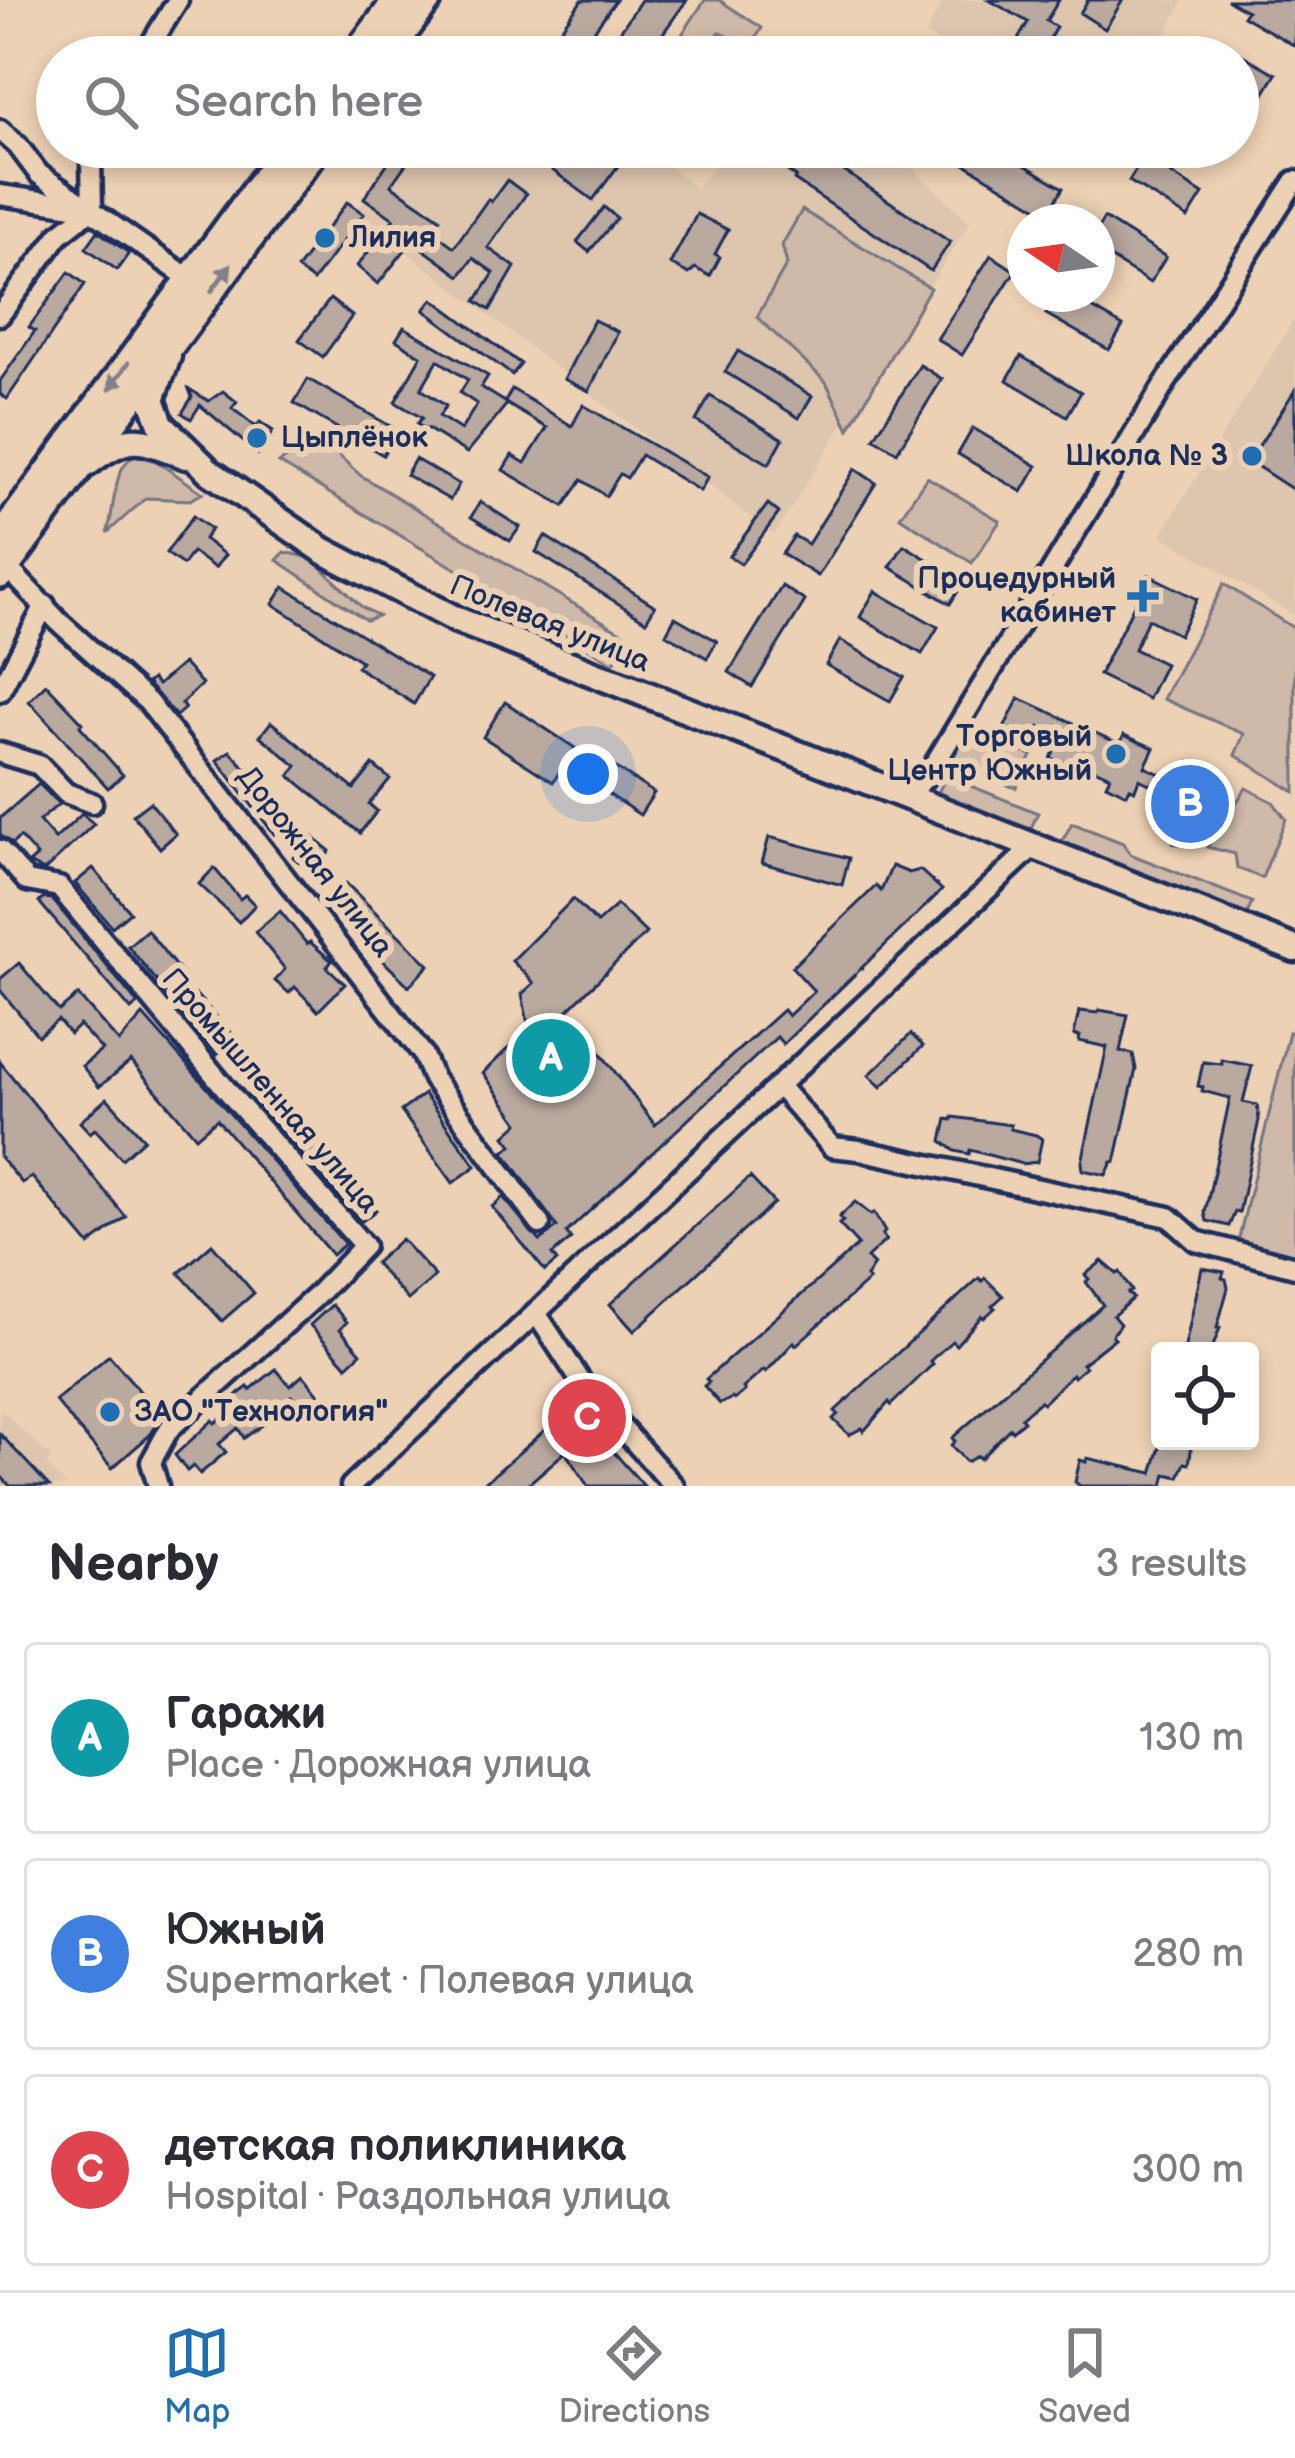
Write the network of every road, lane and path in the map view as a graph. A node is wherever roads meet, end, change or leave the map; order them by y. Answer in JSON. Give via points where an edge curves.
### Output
{"nodes":[{"id":1,"x":178,"y":0,"type":"edge"},
{"id":2,"x":398,"y":0,"type":"edge"},
{"id":3,"x":428,"y":0,"type":"edge"},
{"id":4,"x":156,"y":36,"type":"edge"},
{"id":5,"x":371,"y":36,"type":"edge"},
{"id":6,"x":400,"y":36,"type":"edge"},
{"id":7,"x":0,"y":130,"type":"edge"},
{"id":8,"x":91,"y":168,"type":"edge"},
{"id":9,"x":272,"y":168,"type":"edge"},
{"id":10,"x":302,"y":168,"type":"edge"},
{"id":11,"x":1295,"y":181,"type":"edge"},
{"id":12,"x":0,"y":195,"type":"edge"},
{"id":13,"x":92,"y":209,"type":"junction"},
{"id":14,"x":190,"y":279,"type":"junction"},
{"id":15,"x":0,"y":315,"type":"edge"},
{"id":16,"x":180,"y":333,"type":"junction"},
{"id":17,"x":192,"y":458,"type":"junction"},
{"id":18,"x":77,"y":472,"type":"junction"},
{"id":19,"x":2,"y":560,"type":"edge"},
{"id":20,"x":45,"y":605,"type":"junction"},
{"id":21,"x":0,"y":691,"type":"edge"},
{"id":22,"x":0,"y":753,"type":"edge"},
{"id":23,"x":910,"y":795,"type":"junction"},
{"id":24,"x":92,"y":803,"type":"dead end"},
{"id":25,"x":1035,"y":845,"type":"junction"},
{"id":26,"x":0,"y":850,"type":"edge"},
{"id":27,"x":1295,"y":949,"type":"edge"},
{"id":28,"x":779,"y":1085,"type":"junction"},
{"id":29,"x":540,"y":1225,"type":"dead end"},
{"id":30,"x":1295,"y":1267,"type":"edge"},
{"id":31,"x":536,"y":1313,"type":"junction"},
{"id":32,"x":158,"y":1486,"type":"edge"},
{"id":33,"x":351,"y":1486,"type":"edge"},
{"id":34,"x":674,"y":1486,"type":"edge"}],
"edges":[{"from":1,"to":4,"type":"street"},
{"from":2,"to":5,"type":"highway"},
{"from":3,"to":6,"type":"highway"},
{"from":7,"to":13,"type":"street","via":[[39,174]]},
{"from":8,"to":13,"type":"street"},
{"from":9,"to":14,"type":"highway"},
{"from":16,"to":10,"type":"highway","one_way":true},
{"from":11,"to":23,"type":"street"},
{"from":12,"to":13,"type":"street"},
{"from":13,"to":14,"type":"street"},
{"from":13,"to":15,"type":"street","via":[[59,235]]},
{"from":14,"to":19,"type":"highway","one_way":true},
{"from":16,"to":17,"type":"main road","via":[[152,399],[161,424]]},
{"from":16,"to":18,"type":"highway"},
{"from":17,"to":18,"type":"main road","via":[[135,437]]},
{"from":17,"to":23,"type":"main road","name":"Полевая улица","via":[[325,551],[457,620]]},
{"from":18,"to":19,"type":"highway"},
{"from":19,"to":20,"type":"street","name":"Дорожная улица"},
{"from":20,"to":21,"type":"street"},
{"from":20,"to":29,"type":"street","name":"Дорожная улица","via":[[148,702],[422,1053]]},
{"from":22,"to":24,"type":"street","via":[[39,765],[66,793]]},
{"from":23,"to":25,"type":"main road","name":"Полевая улица"},
{"from":25,"to":27,"type":"main road","name":"Полевая улица"},
{"from":25,"to":28,"type":"street"},
{"from":26,"to":32,"type":"street","name":"Промышленная улица","via":[[27,880],[59,887],[364,1246],[169,1430],[151,1462]]},
{"from":28,"to":30,"type":"street","via":[[832,1147],[1169,1217],[1196,1241]]},
{"from":28,"to":31,"type":"street"},
{"from":31,"to":33,"type":"street"},
{"from":31,"to":34,"type":"street","via":[[584,1386]]}]}
